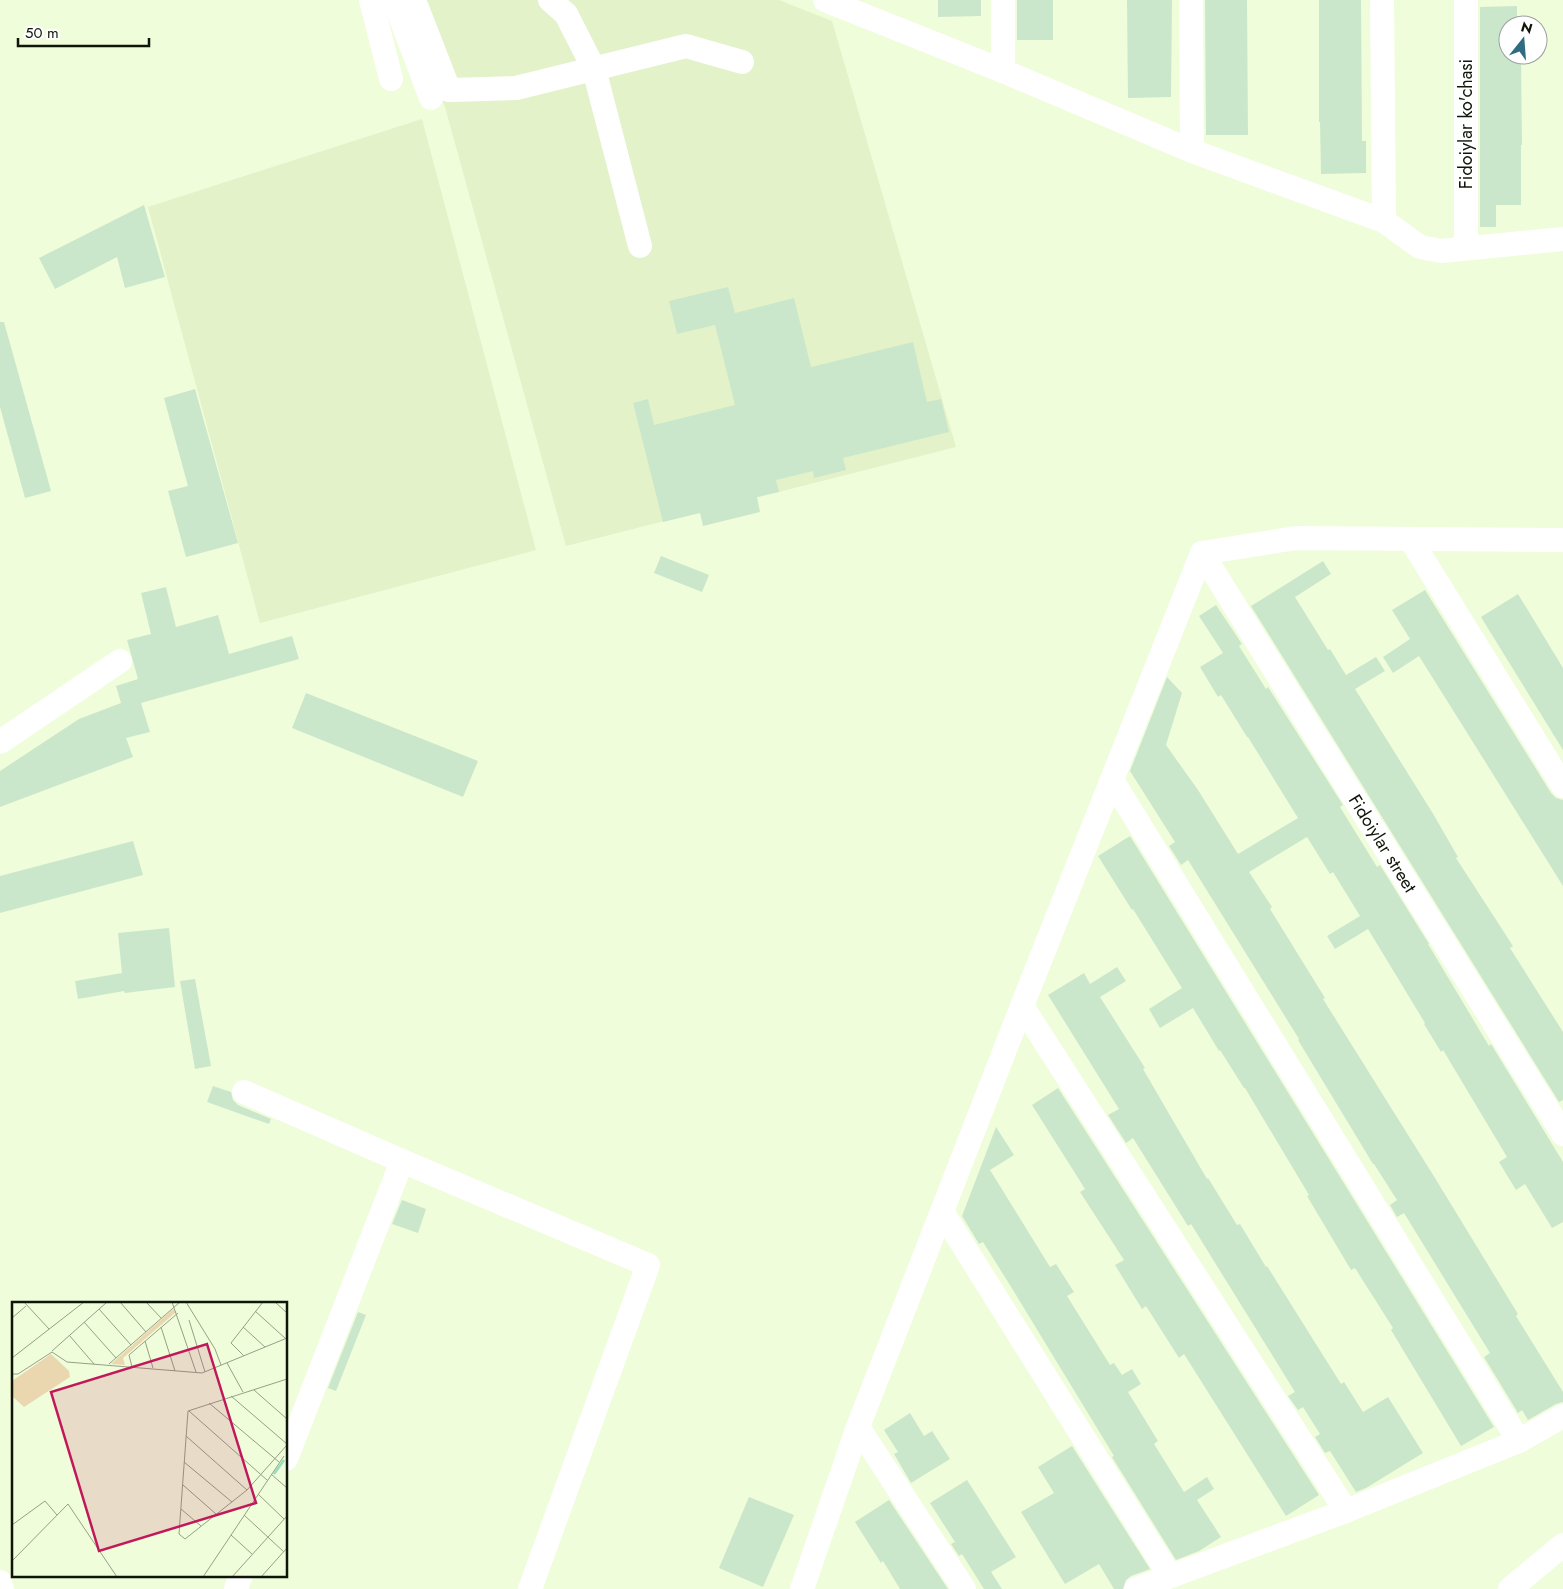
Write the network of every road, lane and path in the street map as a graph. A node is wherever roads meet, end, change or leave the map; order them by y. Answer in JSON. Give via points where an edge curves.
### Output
{"nodes":[{"id":1,"x":371,"y":0,"type":"edge"},
{"id":2,"x":394,"y":0,"type":"edge"},
{"id":3,"x":414,"y":0,"type":"edge"},
{"id":4,"x":825,"y":0,"type":"edge"},
{"id":5,"x":1003,"y":0,"type":"edge"},
{"id":6,"x":1190,"y":0,"type":"edge"},
{"id":7,"x":1382,"y":0,"type":"edge"},
{"id":8,"x":1466,"y":0,"type":"edge"},
{"id":9,"x":562,"y":5,"type":"edge"},
{"id":10,"x":742,"y":62,"type":"dead end"},
{"id":11,"x":594,"y":69,"type":"junction"},
{"id":12,"x":1003,"y":71,"type":"junction"},
{"id":13,"x":392,"y":79,"type":"dead end"},
{"id":14,"x":431,"y":98,"type":"dead end"},
{"id":15,"x":1192,"y":151,"type":"junction"},
{"id":16,"x":1384,"y":222,"type":"junction"},
{"id":17,"x":1563,"y":239,"type":"edge"},
{"id":18,"x":640,"y":246,"type":"dead end"},
{"id":19,"x":1466,"y":248,"type":"junction"},
{"id":20,"x":1411,"y":540,"type":"junction"},
{"id":21,"x":1563,"y":540,"type":"edge"},
{"id":22,"x":1202,"y":553,"type":"junction"},
{"id":23,"x":120,"y":661,"type":"dead end"},
{"id":24,"x":0,"y":742,"type":"edge"},
{"id":25,"x":1112,"y":780,"type":"junction"},
{"id":26,"x":1563,"y":786,"type":"edge"},
{"id":27,"x":1022,"y":1006,"type":"junction"},
{"id":28,"x":244,"y":1092,"type":"dead end"},
{"id":29,"x":1563,"y":1134,"type":"edge"},
{"id":30,"x":402,"y":1162,"type":"junction"},
{"id":31,"x":943,"y":1213,"type":"junction"},
{"id":32,"x":1563,"y":1416,"type":"edge"},
{"id":33,"x":858,"y":1427,"type":"junction"},
{"id":34,"x":1519,"y":1441,"type":"junction"},
{"id":35,"x":288,"y":1454,"type":"edge"},
{"id":36,"x":1346,"y":1511,"type":"junction"},
{"id":37,"x":1563,"y":1545,"type":"edge"},
{"id":38,"x":241,"y":1576,"type":"edge"},
{"id":39,"x":1170,"y":1576,"type":"junction"},
{"id":40,"x":0,"y":1582,"type":"edge"},
{"id":41,"x":2,"y":1589,"type":"edge"},
{"id":42,"x":236,"y":1589,"type":"edge"},
{"id":43,"x":530,"y":1589,"type":"edge"},
{"id":44,"x":802,"y":1589,"type":"edge"},
{"id":45,"x":964,"y":1589,"type":"edge"},
{"id":46,"x":1136,"y":1589,"type":"edge"},
{"id":47,"x":1510,"y":1589,"type":"edge"}],
"edges":[{"from":1,"to":13,"type":"street"},
{"from":2,"to":14,"type":"street"},
{"from":3,"to":11,"type":"street","via":[[449,90],[516,88]]},
{"from":4,"to":12,"type":"street"},
{"from":5,"to":12,"type":"street"},
{"from":6,"to":15,"type":"street"},
{"from":7,"to":16,"type":"street"},
{"from":8,"to":19,"type":"street","name":"Fidoiylar ko'chasi"},
{"from":9,"to":11,"type":"street"},
{"from":10,"to":11,"type":"street","via":[[686,46]]},
{"from":11,"to":18,"type":"street"},
{"from":12,"to":15,"type":"street"},
{"from":15,"to":16,"type":"street"},
{"from":16,"to":19,"type":"street","via":[[1420,247],[1441,250]]},
{"from":17,"to":19,"type":"street"},
{"from":20,"to":21,"type":"street"},
{"from":20,"to":22,"type":"street","via":[[1296,538]]},
{"from":20,"to":26,"type":"street"},
{"from":22,"to":25,"type":"street"},
{"from":22,"to":29,"type":"street","name":"Fidoiylar street"},
{"from":23,"to":24,"type":"street"},
{"from":25,"to":27,"type":"street"},
{"from":25,"to":34,"type":"street"},
{"from":27,"to":31,"type":"street"},
{"from":27,"to":36,"type":"street"},
{"from":28,"to":30,"type":"street"},
{"from":30,"to":35,"type":"street"},
{"from":30,"to":43,"type":"street","via":[[648,1264]]},
{"from":31,"to":33,"type":"street"},
{"from":31,"to":39,"type":"street"},
{"from":32,"to":34,"type":"street"},
{"from":33,"to":44,"type":"street"},
{"from":33,"to":45,"type":"street"},
{"from":34,"to":36,"type":"street"},
{"from":36,"to":39,"type":"street"},
{"from":37,"to":47,"type":"street"},
{"from":38,"to":42,"type":"street"},
{"from":39,"to":46,"type":"street"},
{"from":40,"to":41,"type":"street"}]}
